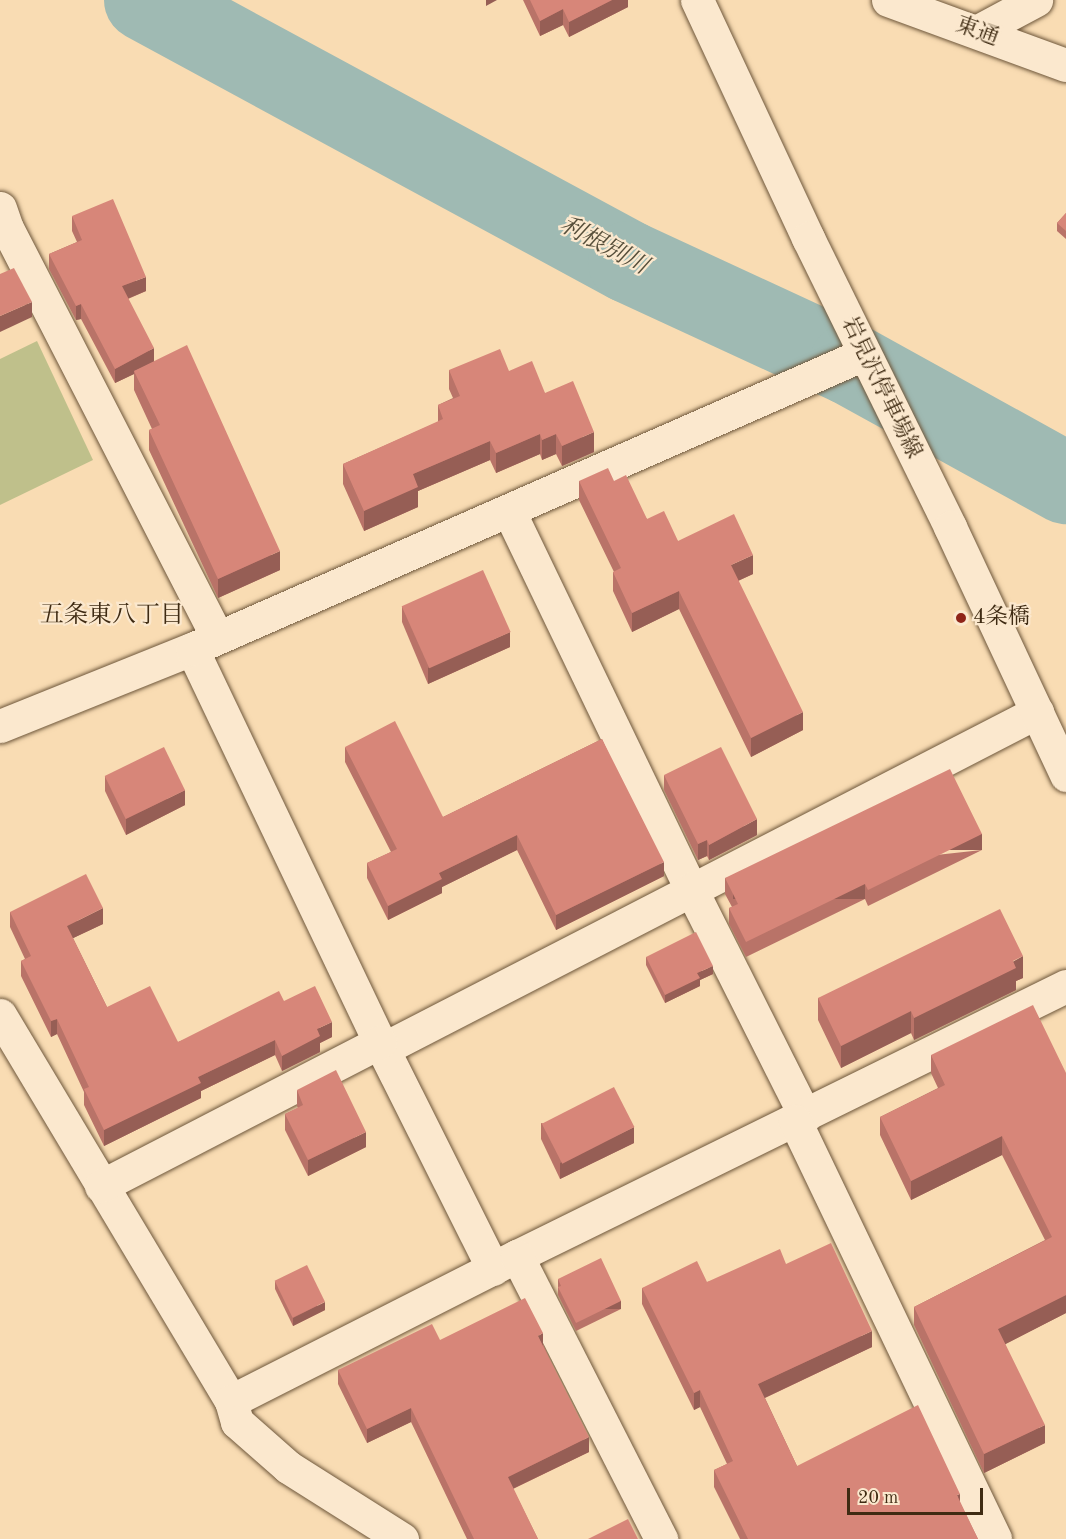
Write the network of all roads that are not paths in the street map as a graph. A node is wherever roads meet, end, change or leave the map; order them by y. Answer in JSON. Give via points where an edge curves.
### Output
{"nodes":[{"id":1,"x":698,"y":0,"type":"edge"},
{"id":2,"x":888,"y":0,"type":"edge"},
{"id":3,"x":1036,"y":0,"type":"edge"},
{"id":4,"x":978,"y":31,"type":"junction"},
{"id":5,"x":1066,"y":66,"type":"edge"},
{"id":6,"x":0,"y":208,"type":"edge"},
{"id":7,"x":864,"y":354,"type":"junction"},
{"id":8,"x":509,"y":511,"type":"junction"},
{"id":9,"x":205,"y":643,"type":"junction"},
{"id":10,"x":1037,"y":712,"type":"junction"},
{"id":11,"x":0,"y":726,"type":"edge"},
{"id":12,"x":1066,"y":775,"type":"edge"},
{"id":13,"x":691,"y":889,"type":"junction"},
{"id":14,"x":1066,"y":986,"type":"edge"},
{"id":15,"x":0,"y":1015,"type":"edge"},
{"id":16,"x":382,"y":1046,"type":"junction"},
{"id":17,"x":800,"y":1118,"type":"junction"},
{"id":18,"x":101,"y":1186,"type":"junction"},
{"id":19,"x":505,"y":1262,"type":"junction"},
{"id":20,"x":231,"y":1401,"type":"junction"},
{"id":21,"x":402,"y":1539,"type":"edge"},
{"id":22,"x":661,"y":1539,"type":"edge"},
{"id":23,"x":995,"y":1539,"type":"edge"}],
"edges":[{"from":1,"to":7,"type":"street","name":"岩見沢停車場線"},
{"from":2,"to":4,"type":"street","name":"東通"},
{"from":3,"to":4,"type":"street"},
{"from":4,"to":5,"type":"street","name":"東通"},
{"from":6,"to":9,"type":"street"},
{"from":7,"to":8,"type":"street"},
{"from":7,"to":10,"type":"street","name":"岩見沢停車場線","via":[[951,527]]},
{"from":8,"to":9,"type":"street"},
{"from":8,"to":13,"type":"street"},
{"from":9,"to":11,"type":"street"},
{"from":9,"to":16,"type":"street"},
{"from":10,"to":12,"type":"street","name":"岩見沢停車場線"},
{"from":10,"to":13,"type":"street"},
{"from":13,"to":16,"type":"street"},
{"from":13,"to":17,"type":"street"},
{"from":14,"to":17,"type":"street"},
{"from":15,"to":18,"type":"street"},
{"from":16,"to":18,"type":"street"},
{"from":16,"to":19,"type":"street"},
{"from":17,"to":19,"type":"street"},
{"from":17,"to":23,"type":"street"},
{"from":18,"to":20,"type":"street"},
{"from":19,"to":20,"type":"street"},
{"from":19,"to":22,"type":"street"},
{"from":20,"to":21,"type":"street","via":[[237,1422],[288,1467]]}]}
